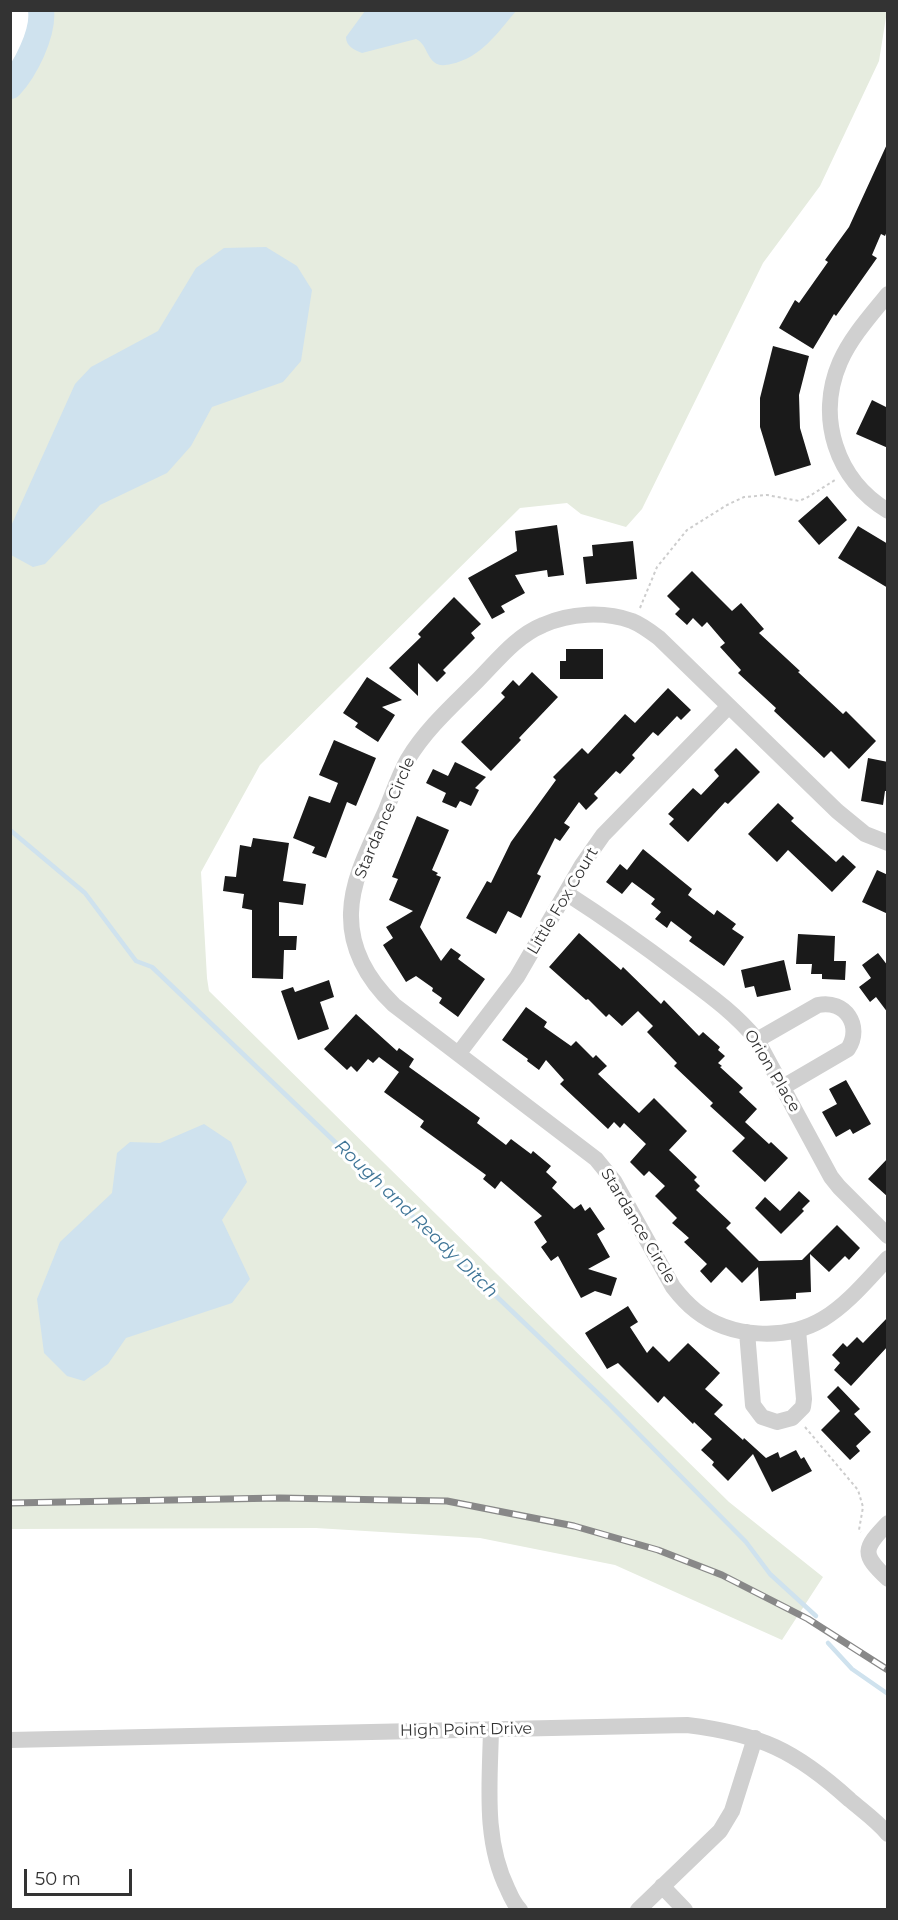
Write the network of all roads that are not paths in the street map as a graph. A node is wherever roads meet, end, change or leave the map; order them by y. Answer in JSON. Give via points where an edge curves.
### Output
{"nodes":[{"id":1,"x":888,"y":294,"type":"edge"},
{"id":2,"x":888,"y":511,"type":"edge"},
{"id":3,"x":729,"y":706,"type":"junction"},
{"id":4,"x":888,"y":843,"type":"edge"},
{"id":5,"x":566,"y":893,"type":"junction"},
{"id":6,"x":757,"y":1040,"type":"junction"},
{"id":7,"x":459,"y":1053,"type":"junction"},
{"id":8,"x":783,"y":1087,"type":"junction"},
{"id":9,"x":888,"y":1236,"type":"edge"},
{"id":10,"x":888,"y":1258,"type":"edge"},
{"id":11,"x":798,"y":1330,"type":"junction"},
{"id":12,"x":747,"y":1332,"type":"junction"},
{"id":13,"x":888,"y":1523,"type":"edge"},
{"id":14,"x":888,"y":1580,"type":"edge"},
{"id":15,"x":490,"y":1730,"type":"junction"},
{"id":16,"x":755,"y":1738,"type":"junction"},
{"id":17,"x":10,"y":1740,"type":"edge"},
{"id":18,"x":888,"y":1834,"type":"edge"},
{"id":19,"x":662,"y":1886,"type":"junction"},
{"id":20,"x":520,"y":1910,"type":"edge"},
{"id":21,"x":638,"y":1910,"type":"edge"},
{"id":22,"x":685,"y":1910,"type":"edge"}],
"edges":[{"from":1,"to":2,"type":"street","via":[[841,360],[831,390],[829,415],[838,454],[847,472],[871,500]]},
{"from":3,"to":4,"type":"street","name":"Stardance Circle","via":[[851,824]]},
{"from":3,"to":5,"type":"street","name":"Little Fox Court","via":[[603,835]]},
{"from":3,"to":7,"type":"street","name":"Stardance Circle","via":[[664,642],[634,622],[599,615],[565,618],[535,628],[511,647],[420,742],[407,761],[359,874],[352,900],[352,927],[357,951],[378,989]]},
{"from":5,"to":6,"type":"street","name":"Orion Place","via":[[714,998]]},
{"from":5,"to":7,"type":"street","name":"Little Fox Court","via":[[517,977]]},
{"from":6,"to":8,"type":"street","name":"Orion Place"},
{"from":6,"to":8,"type":"street","via":[[818,1005],[837,1006],[850,1018],[854,1034],[848,1049]]},
{"from":7,"to":12,"type":"street","name":"Stardance Circle","via":[[602,1165],[667,1278],[685,1301],[709,1319]]},
{"from":8,"to":9,"type":"street","name":"Orion Place","via":[[831,1177]]},
{"from":10,"to":11,"type":"street","name":"Stardance Circle","via":[[828,1316]]},
{"from":11,"to":12,"type":"street","name":"Stardance Circle"},
{"from":11,"to":12,"type":"street","via":[[804,1399],[795,1416],[783,1422],[762,1417],[752,1402]]},
{"from":13,"to":14,"type":"street","via":[[871,1542],[868,1553],[870,1561]]},
{"from":15,"to":16,"type":"street","name":"High Point Drive","via":[[687,1725]]},
{"from":15,"to":17,"type":"street","name":"High Point Drive"},
{"from":15,"to":20,"type":"street","via":[[493,1853],[502,1880]]},
{"from":16,"to":18,"type":"street","name":"High Point Drive","via":[[804,1762]]},
{"from":16,"to":19,"type":"street","via":[[732,1811],[720,1831]]},
{"from":19,"to":21,"type":"street"},
{"from":19,"to":22,"type":"street"}]}
